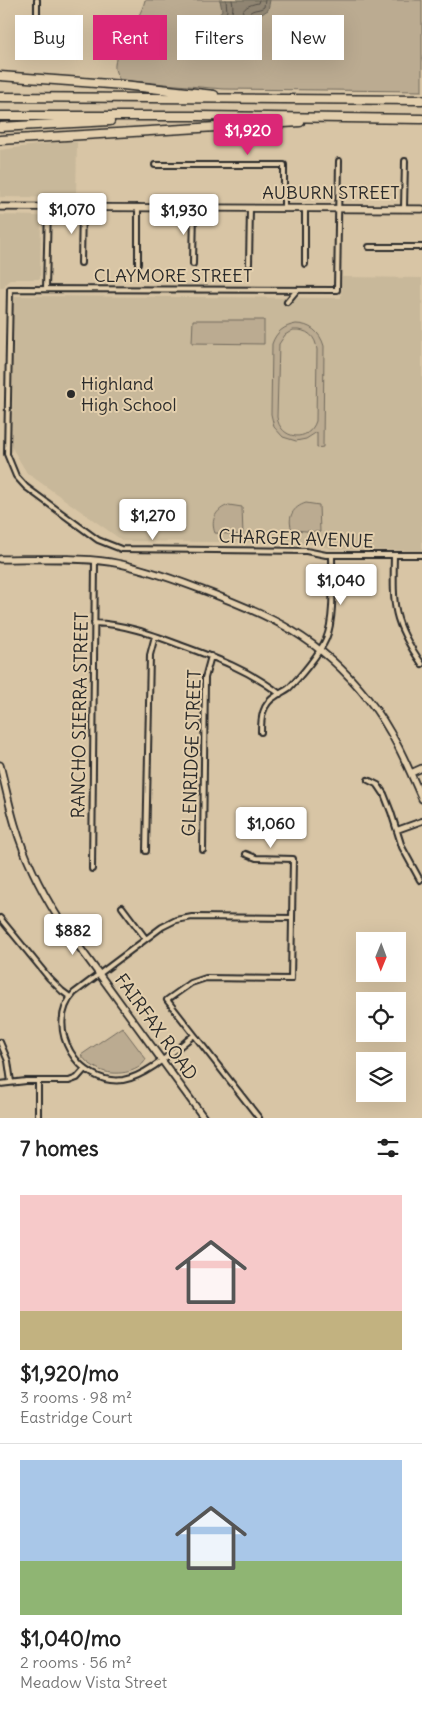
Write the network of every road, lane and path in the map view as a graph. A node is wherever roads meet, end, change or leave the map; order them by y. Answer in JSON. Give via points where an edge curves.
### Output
{"nodes":[{"id":1,"x":37,"y":0,"type":"edge"},
{"id":2,"x":37,"y":15,"type":"edge"},
{"id":3,"x":0,"y":76,"type":"edge"},
{"id":4,"x":0,"y":97,"type":"edge"},
{"id":5,"x":228,"y":98,"type":"junction"},
{"id":6,"x":422,"y":100,"type":"edge"},
{"id":7,"x":0,"y":116,"type":"edge"},
{"id":8,"x":198,"y":116,"type":"junction"},
{"id":9,"x":406,"y":119,"type":"junction"},
{"id":10,"x":422,"y":119,"type":"edge"},
{"id":11,"x":0,"y":127,"type":"edge"},
{"id":12,"x":0,"y":140,"type":"edge"},
{"id":13,"x":339,"y":161,"type":"dead end"},
{"id":14,"x":405,"y":161,"type":"dead end"},
{"id":15,"x":155,"y":165,"type":"dead end"},
{"id":16,"x":0,"y":207,"type":"edge"},
{"id":17,"x":48,"y":207,"type":"junction"},
{"id":18,"x":82,"y":207,"type":"junction"},
{"id":19,"x":138,"y":207,"type":"junction"},
{"id":20,"x":194,"y":208,"type":"junction"},
{"id":21,"x":250,"y":208,"type":"junction"},
{"id":22,"x":284,"y":208,"type":"junction"},
{"id":23,"x":306,"y":208,"type":"junction"},
{"id":24,"x":338,"y":208,"type":"junction"},
{"id":25,"x":404,"y":208,"type":"junction"},
{"id":26,"x":422,"y":209,"type":"edge"},
{"id":27,"x":369,"y":247,"type":"dead end"},
{"id":28,"x":422,"y":247,"type":"edge"},
{"id":29,"x":81,"y":263,"type":"dead end"},
{"id":30,"x":138,"y":264,"type":"dead end"},
{"id":31,"x":194,"y":264,"type":"dead end"},
{"id":32,"x":249,"y":264,"type":"dead end"},
{"id":33,"x":305,"y":264,"type":"dead end"},
{"id":34,"x":10,"y":289,"type":"joint"},
{"id":35,"x":46,"y":289,"type":"junction"},
{"id":36,"x":297,"y":290,"type":"junction"},
{"id":37,"x":287,"y":302,"type":"dead end"},
{"id":38,"x":332,"y":555,"type":"junction"},
{"id":39,"x":394,"y":555,"type":"junction"},
{"id":40,"x":422,"y":556,"type":"edge"},
{"id":41,"x":0,"y":559,"type":"edge"},
{"id":42,"x":95,"y":561,"type":"junction"},
{"id":43,"x":94,"y":623,"type":"junction"},
{"id":44,"x":155,"y":636,"type":"junction"},
{"id":45,"x":320,"y":650,"type":"junction"},
{"id":46,"x":211,"y":656,"type":"junction"},
{"id":47,"x":422,"y":664,"type":"edge"},
{"id":48,"x":280,"y":694,"type":"junction"},
{"id":49,"x":261,"y":732,"type":"dead end"},
{"id":50,"x":0,"y":765,"type":"edge"},
{"id":51,"x":422,"y":768,"type":"edge"},
{"id":52,"x":411,"y":773,"type":"junction"},
{"id":53,"x":368,"y":780,"type":"dead end"},
{"id":54,"x":422,"y":798,"type":"edge"},
{"id":55,"x":422,"y":821,"type":"edge"},
{"id":56,"x":397,"y":830,"type":"junction"},
{"id":57,"x":203,"y":850,"type":"dead end"},
{"id":58,"x":146,"y":851,"type":"dead end"},
{"id":59,"x":246,"y":854,"type":"dead end"},
{"id":60,"x":92,"y":869,"type":"dead end"},
{"id":61,"x":420,"y":880,"type":"dead end"},
{"id":62,"x":122,"y":907,"type":"dead end"},
{"id":63,"x":0,"y":918,"type":"edge"},
{"id":64,"x":292,"y":918,"type":"junction"},
{"id":65,"x":146,"y":939,"type":"junction"},
{"id":66,"x":99,"y":974,"type":"junction"},
{"id":67,"x":70,"y":997,"type":"junction"},
{"id":68,"x":194,"y":1035,"type":"junction"},
{"id":69,"x":0,"y":1042,"type":"edge"},
{"id":70,"x":162,"y":1060,"type":"junction"},
{"id":71,"x":84,"y":1069,"type":"junction"},
{"id":72,"x":38,"y":1081,"type":"junction"},
{"id":73,"x":11,"y":1082,"type":"junction"},
{"id":74,"x":0,"y":1084,"type":"edge"},
{"id":75,"x":38,"y":1118,"type":"edge"},
{"id":76,"x":204,"y":1118,"type":"edge"},
{"id":77,"x":258,"y":1118,"type":"edge"}],
"edges":[{"from":1,"to":2,"type":"street"},
{"from":3,"to":5,"type":"highway","via":[[123,85]]},
{"from":4,"to":5,"type":"highway"},
{"from":5,"to":6,"type":"highway"},
{"from":7,"to":8,"type":"highway"},
{"from":8,"to":9,"type":"highway"},
{"from":8,"to":11,"type":"highway"},
{"from":9,"to":10,"type":"highway"},
{"from":9,"to":12,"type":"highway","via":[[269,123]]},
{"from":13,"to":24,"type":"street"},
{"from":14,"to":25,"type":"street"},
{"from":15,"to":22,"type":"street","via":[[284,165]]},
{"from":16,"to":17,"type":"main road","name":"AUBURN STREET"},
{"from":17,"to":18,"type":"main road","name":"AUBURN STREET"},
{"from":17,"to":35,"type":"street"},
{"from":18,"to":19,"type":"main road","name":"AUBURN STREET"},
{"from":18,"to":29,"type":"street"},
{"from":19,"to":20,"type":"main road","name":"AUBURN STREET"},
{"from":19,"to":30,"type":"street"},
{"from":20,"to":21,"type":"main road","name":"AUBURN STREET"},
{"from":20,"to":31,"type":"street"},
{"from":21,"to":22,"type":"main road","name":"AUBURN STREET"},
{"from":21,"to":32,"type":"street"},
{"from":22,"to":23,"type":"main road","name":"AUBURN STREET"},
{"from":23,"to":24,"type":"main road","name":"AUBURN STREET"},
{"from":23,"to":33,"type":"street"},
{"from":24,"to":25,"type":"main road","name":"AUBURN STREET"},
{"from":24,"to":36,"type":"street","name":"CLAYMORE STREET","via":[[337,290]]},
{"from":25,"to":26,"type":"main road","name":"AUBURN STREET"},
{"from":27,"to":28,"type":"street"},
{"from":34,"to":35,"type":"street","name":"CLAYMORE STREET"},
{"from":34,"to":38,"type":"street","name":"CHARGER AVENUE","via":[[7,445],[12,468],[26,487],[112,547],[129,550],[306,551]]},
{"from":35,"to":36,"type":"street","name":"CLAYMORE STREET"},
{"from":36,"to":37,"type":"street"},
{"from":38,"to":39,"type":"street","name":"CHARGER AVENUE"},
{"from":38,"to":45,"type":"street","via":[[331,620]]},
{"from":39,"to":40,"type":"street","name":"CHARGER AVENUE"},
{"from":39,"to":47,"type":"street","via":[[396,616],[403,635]]},
{"from":41,"to":42,"type":"main road"},
{"from":42,"to":43,"type":"street","name":"RANCHO SIERRA STREET"},
{"from":42,"to":45,"type":"main road","via":[[146,570],[237,602],[282,623]]},
{"from":43,"to":44,"type":"street","via":[[126,626]]},
{"from":43,"to":60,"type":"street","name":"RANCHO SIERRA STREET"},
{"from":44,"to":46,"type":"street"},
{"from":44,"to":58,"type":"street","via":[[150,655]]},
{"from":45,"to":48,"type":"street","via":[[290,687]]},
{"from":45,"to":52,"type":"main road","via":[[373,705]]},
{"from":46,"to":48,"type":"street","via":[[243,669]]},
{"from":46,"to":57,"type":"street","name":"GLENRIDGE STREET","via":[[205,675]]},
{"from":48,"to":49,"type":"street","via":[[264,709]]},
{"from":50,"to":66,"type":"main road","name":"FAIRFAX ROAD","via":[[14,824],[35,876],[59,919]]},
{"from":51,"to":52,"type":"main road"},
{"from":52,"to":54,"type":"main road"},
{"from":53,"to":56,"type":"street","via":[[378,785],[384,794]]},
{"from":55,"to":56,"type":"street"},
{"from":56,"to":61,"type":"street","via":[[407,858]]},
{"from":59,"to":64,"type":"street","via":[[256,858],[294,859]]},
{"from":62,"to":65,"type":"street"},
{"from":63,"to":67,"type":"street","via":[[49,978]]},
{"from":64,"to":65,"type":"street","via":[[184,918],[169,922]]},
{"from":64,"to":68,"type":"street","via":[[292,978],[206,978],[191,983],[167,1000]]},
{"from":65,"to":66,"type":"street"},
{"from":66,"to":67,"type":"street"},
{"from":66,"to":70,"type":"main road","name":"FAIRFAX ROAD"},
{"from":67,"to":71,"type":"street","via":[[63,1018],[64,1038]]},
{"from":68,"to":70,"type":"street"},
{"from":68,"to":77,"type":"street"},
{"from":69,"to":73,"type":"street","via":[[8,1061]]},
{"from":70,"to":71,"type":"street","via":[[140,1074],[122,1080],[101,1078]]},
{"from":70,"to":76,"type":"main road","name":"FAIRFAX ROAD"},
{"from":71,"to":72,"type":"street","via":[[74,1080]]},
{"from":72,"to":73,"type":"street"},
{"from":72,"to":75,"type":"street"},
{"from":73,"to":74,"type":"street"}]}
